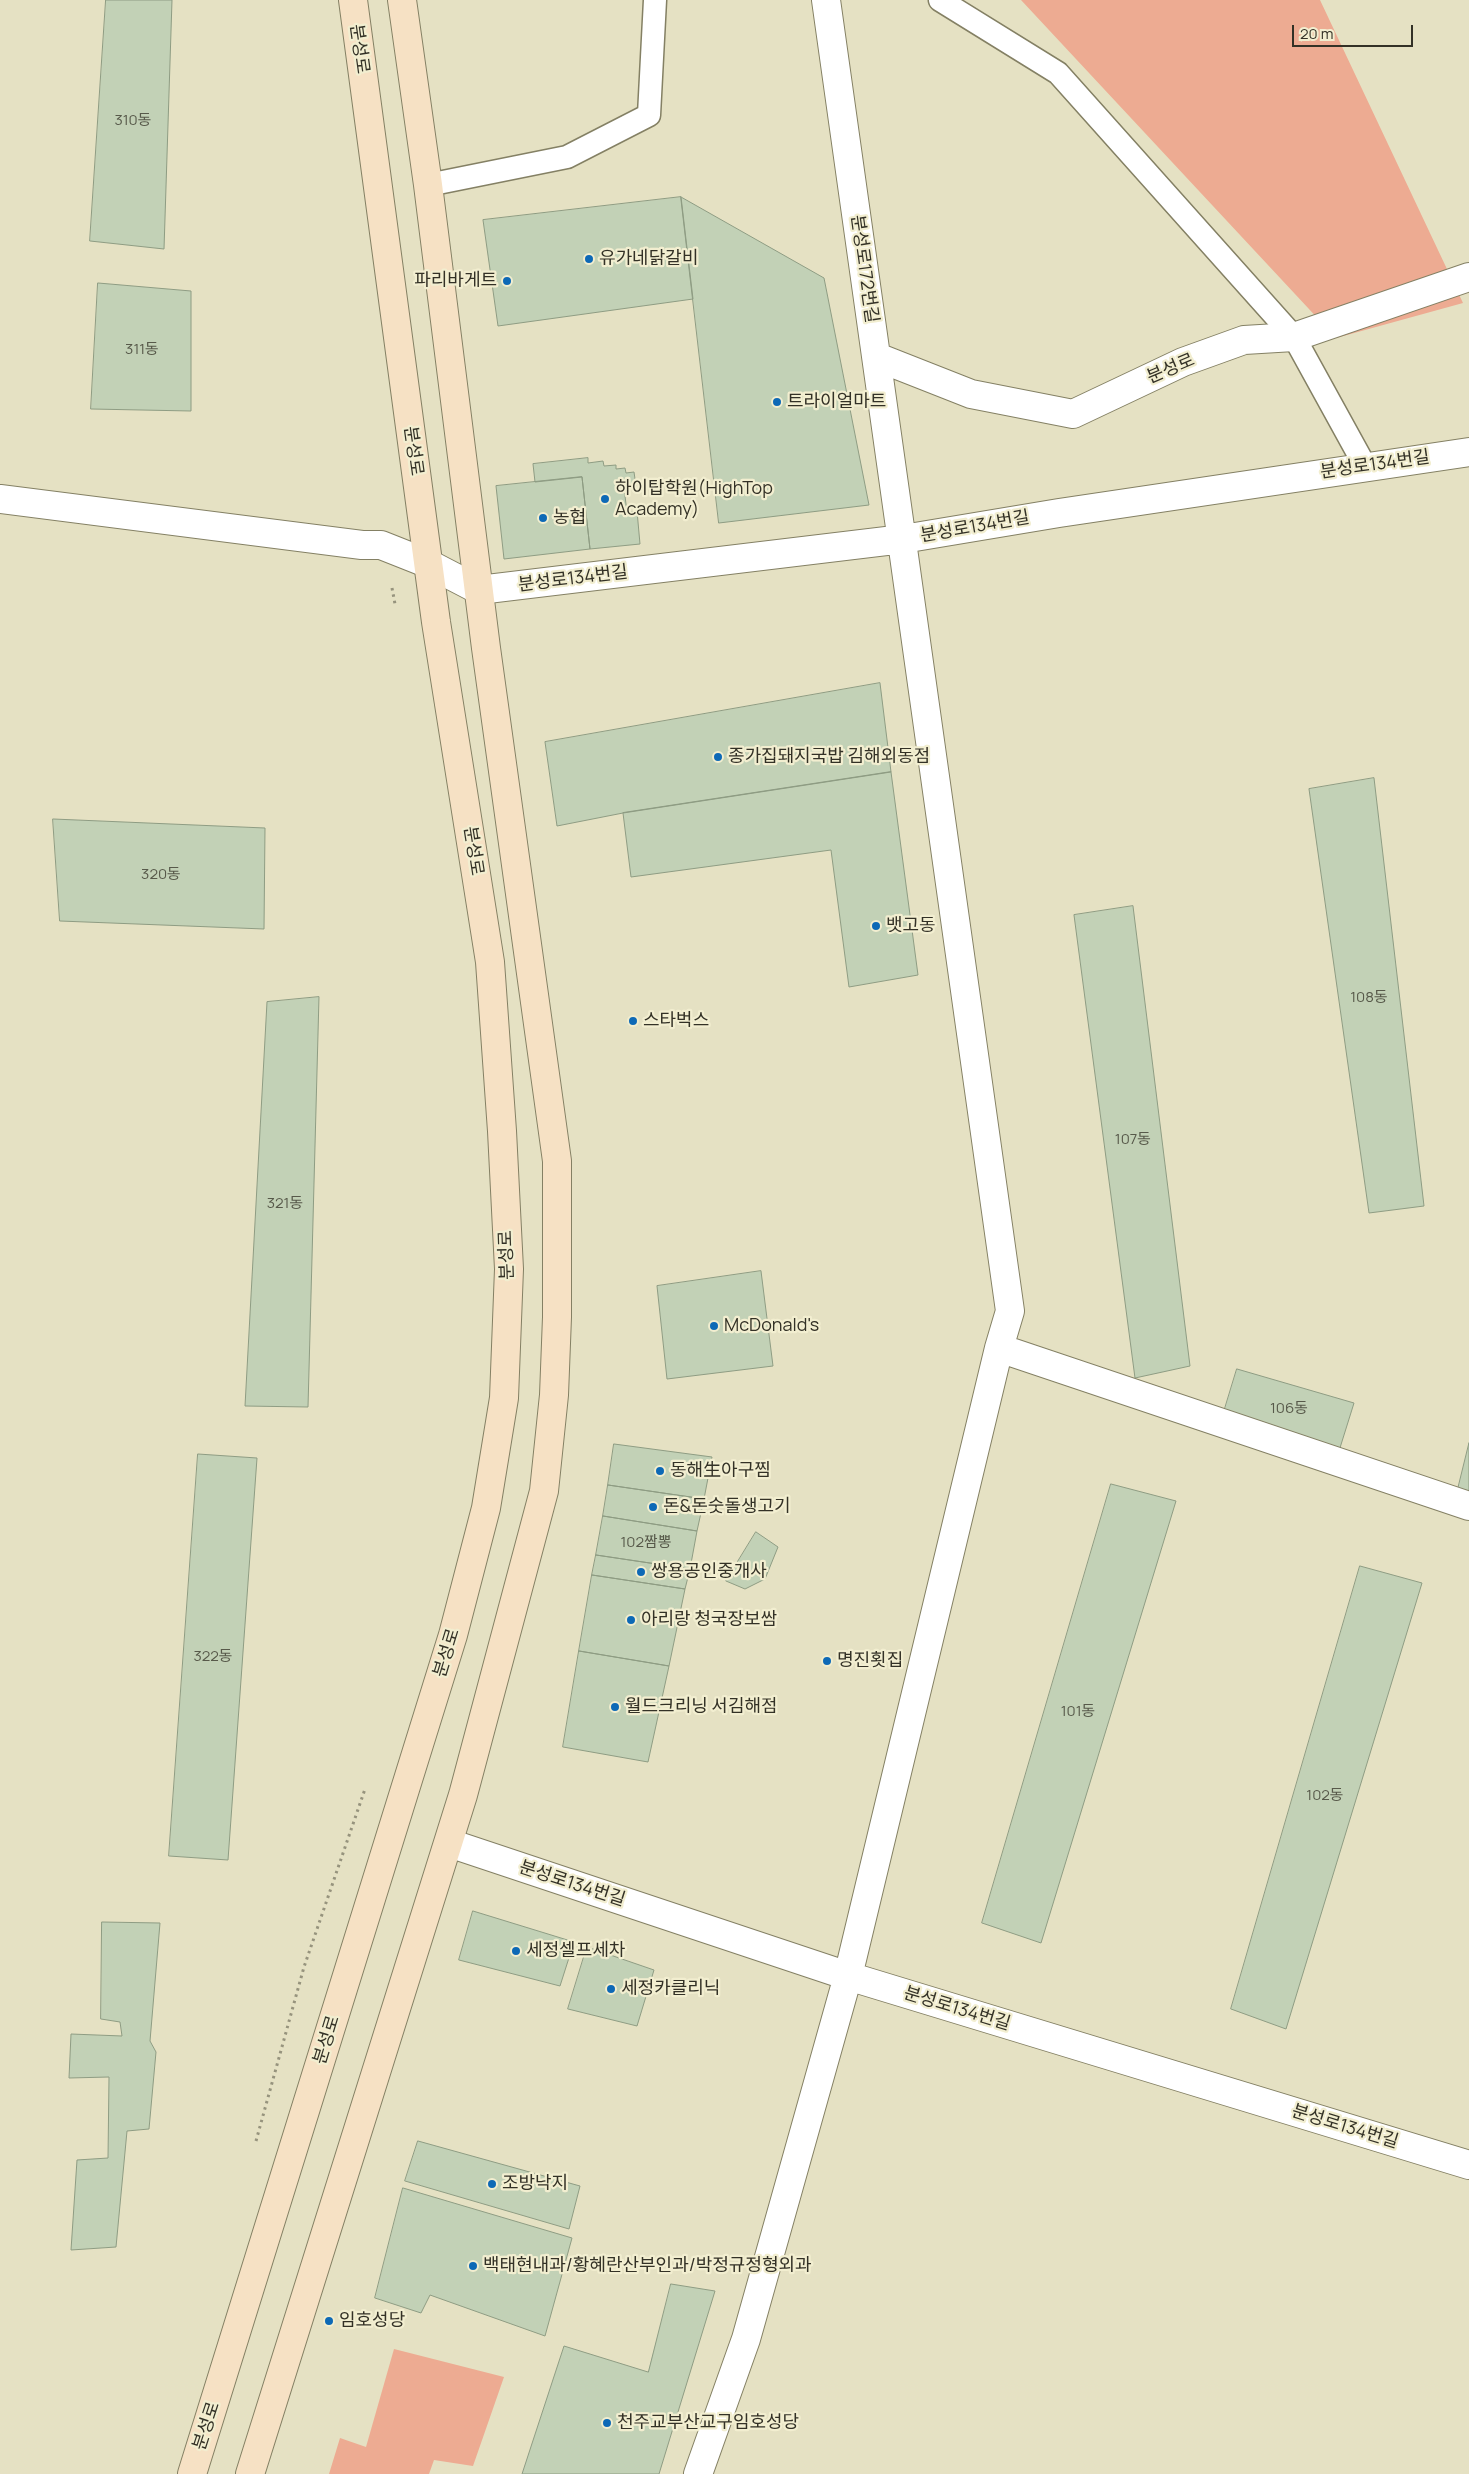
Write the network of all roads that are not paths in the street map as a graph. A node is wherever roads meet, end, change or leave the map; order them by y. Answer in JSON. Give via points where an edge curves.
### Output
{"nodes":[{"id":1,"x":353,"y":0,"type":"edge"},
{"id":2,"x":402,"y":0,"type":"edge"},
{"id":3,"x":655,"y":0,"type":"edge"},
{"id":4,"x":826,"y":0,"type":"edge"},
{"id":5,"x":940,"y":0,"type":"edge"},
{"id":6,"x":428,"y":185,"type":"junction"},
{"id":7,"x":1469,"y":277,"type":"edge"},
{"id":8,"x":1294,"y":337,"type":"junction"},
{"id":9,"x":877,"y":356,"type":"junction"},
{"id":10,"x":1469,"y":452,"type":"edge"},
{"id":11,"x":1365,"y":466,"type":"junction"},
{"id":12,"x":0,"y":499,"type":"edge"},
{"id":13,"x":903,"y":539,"type":"junction"},
{"id":14,"x":429,"y":564,"type":"junction"},
{"id":15,"x":479,"y":590,"type":"junction"},
{"id":16,"x":999,"y":1348,"type":"junction"},
{"id":17,"x":1469,"y":1506,"type":"edge"},
{"id":18,"x":449,"y":1843,"type":"junction"},
{"id":19,"x":848,"y":1976,"type":"junction"},
{"id":20,"x":1469,"y":2165,"type":"edge"},
{"id":21,"x":192,"y":2474,"type":"edge"},
{"id":22,"x":250,"y":2474,"type":"edge"},
{"id":23,"x":698,"y":2474,"type":"edge"}],
"edges":[{"from":1,"to":14,"type":"main road","name":"분성로"},
{"from":2,"to":6,"type":"main road"},
{"from":3,"to":6,"type":"lane","via":[[649,115],[567,157]]},
{"from":4,"to":9,"type":"street","name":"분성로172번길"},
{"from":5,"to":8,"type":"lane","via":[[1058,73]]},
{"from":6,"to":15,"type":"main road"},
{"from":7,"to":8,"type":"street","name":"분성로"},
{"from":8,"to":9,"type":"street","name":"분성로","via":[[1244,340],[1183,362],[1072,414],[971,394]]},
{"from":8,"to":11,"type":"lane"},
{"from":9,"to":13,"type":"street","name":"분성로172번길"},
{"from":10,"to":11,"type":"street","name":"분성로134번길"},
{"from":11,"to":13,"type":"street","name":"분성로134번길"},
{"from":12,"to":14,"type":"street","via":[[381,545]]},
{"from":13,"to":15,"type":"street","name":"분성로134번길"},
{"from":13,"to":16,"type":"street","name":"분성로172번길","via":[[1010,1311]]},
{"from":14,"to":15,"type":"street"},
{"from":14,"to":21,"type":"main road","name":"분성로","via":[[490,962],[509,1270],[504,1398],[486,1508],[452,1635]]},
{"from":15,"to":18,"type":"main road","via":[[557,1161],[557,1317],[554,1395],[544,1491]]},
{"from":16,"to":17,"type":"street"},
{"from":16,"to":19,"type":"street","name":"분성로172번길"},
{"from":18,"to":19,"type":"street","name":"분성로134번길"},
{"from":18,"to":22,"type":"main road"},
{"from":19,"to":20,"type":"street","name":"분성로134번길"},
{"from":19,"to":23,"type":"street","name":"분성로172번길","via":[[746,2338]]}]}
